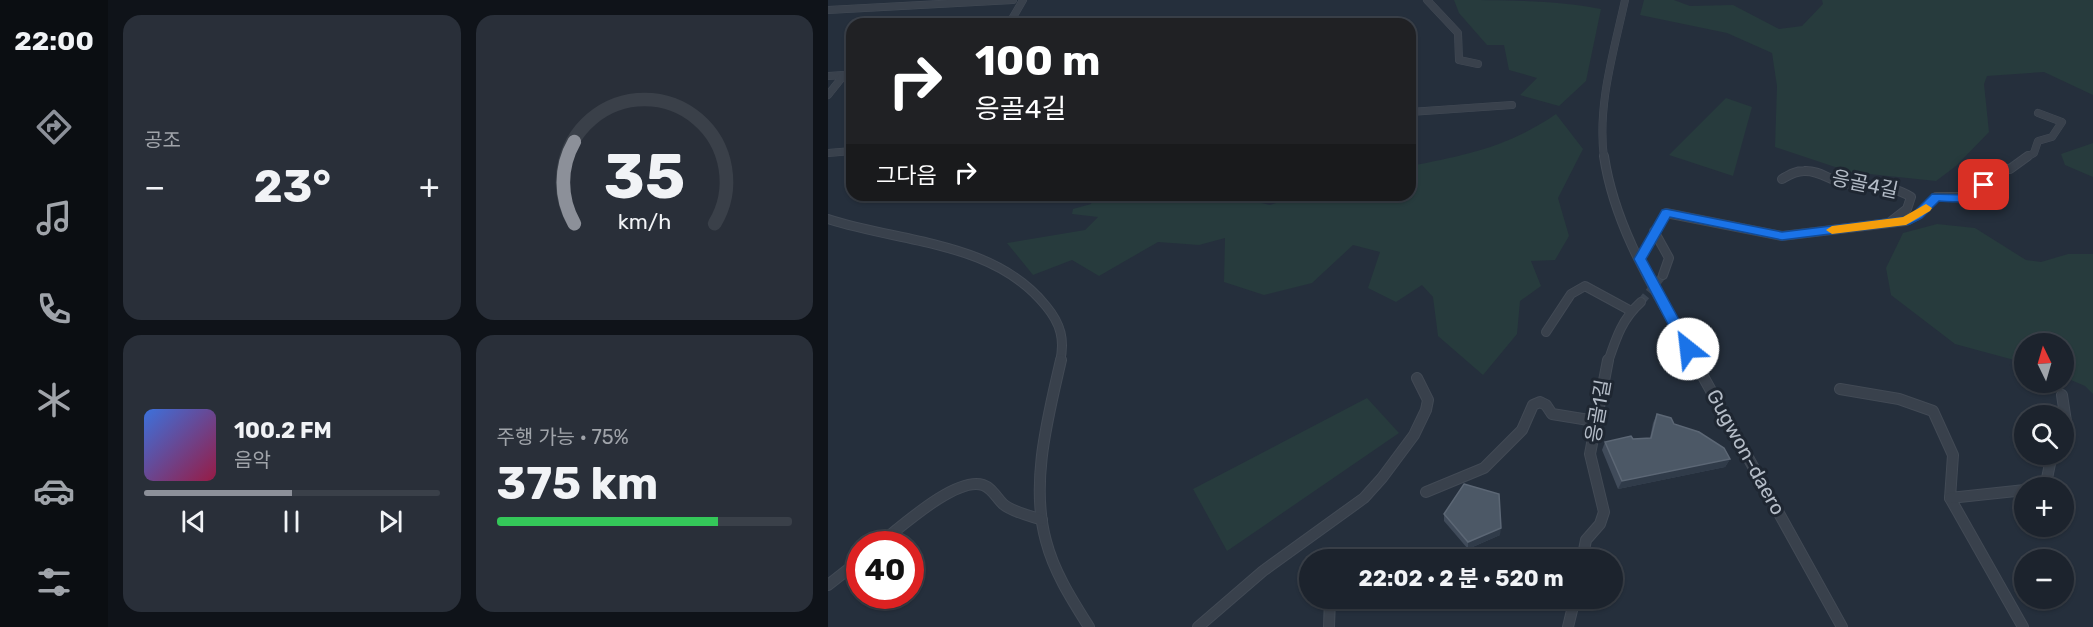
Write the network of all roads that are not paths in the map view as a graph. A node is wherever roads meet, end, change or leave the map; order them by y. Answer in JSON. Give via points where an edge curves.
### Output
{"nodes":[{"id":1,"x":1013,"y":0,"type":"edge"},
{"id":2,"x":1023,"y":0,"type":"edge"},
{"id":3,"x":1427,"y":0,"type":"edge"},
{"id":4,"x":1625,"y":0,"type":"edge"},
{"id":5,"x":829,"y":9,"type":"edge"},
{"id":6,"x":1012,"y":18,"type":"edge"},
{"id":7,"x":1478,"y":64,"type":"dead end"},
{"id":8,"x":846,"y":75,"type":"edge"},
{"id":9,"x":828,"y":76,"type":"edge"},
{"id":10,"x":846,"y":77,"type":"edge"},
{"id":11,"x":828,"y":95,"type":"edge"},
{"id":12,"x":1512,"y":105,"type":"dead end"},
{"id":13,"x":1416,"y":112,"type":"edge"},
{"id":14,"x":2038,"y":113,"type":"dead end"},
{"id":15,"x":846,"y":152,"type":"edge"},
{"id":16,"x":828,"y":153,"type":"edge"},
{"id":17,"x":1782,"y":179,"type":"dead end"},
{"id":18,"x":828,"y":219,"type":"edge"},
{"id":19,"x":1889,"y":224,"type":"junction"},
{"id":20,"x":1654,"y":231,"type":"junction"},
{"id":21,"x":1640,"y":259,"type":"junction"},
{"id":22,"x":1663,"y":276,"type":"tunnel mouth"},
{"id":23,"x":1641,"y":302,"type":"tunnel mouth"},
{"id":24,"x":1631,"y":311,"type":"junction"},
{"id":25,"x":1546,"y":332,"type":"dead end"},
{"id":26,"x":1417,"y":378,"type":"dead end"},
{"id":27,"x":1840,"y":389,"type":"dead end"},
{"id":28,"x":2062,"y":395,"type":"dead end"},
{"id":29,"x":2064,"y":405,"type":"edge"},
{"id":30,"x":1595,"y":421,"type":"junction"},
{"id":31,"x":2014,"y":491,"type":"edge"},
{"id":32,"x":1426,"y":492,"type":"dead end"},
{"id":33,"x":1950,"y":498,"type":"junction"},
{"id":34,"x":1042,"y":520,"type":"junction"},
{"id":35,"x":896,"y":531,"type":"edge"},
{"id":36,"x":1584,"y":549,"type":"edge"},
{"id":37,"x":846,"y":571,"type":"edge"},
{"id":38,"x":828,"y":585,"type":"edge"},
{"id":39,"x":1330,"y":609,"type":"edge"},
{"id":40,"x":1572,"y":609,"type":"edge"},
{"id":41,"x":1089,"y":627,"type":"edge"},
{"id":42,"x":1198,"y":627,"type":"edge"},
{"id":43,"x":1329,"y":627,"type":"edge"},
{"id":44,"x":1568,"y":627,"type":"edge"},
{"id":45,"x":1842,"y":627,"type":"edge"},
{"id":46,"x":2023,"y":627,"type":"edge"}],
"edges":[{"from":1,"to":5,"type":"street"},
{"from":2,"to":6,"type":"street"},
{"from":3,"to":7,"type":"street","via":[[1458,33],[1460,60]]},
{"from":4,"to":21,"type":"street","name":"Gugwon-daero","via":[[1608,77],[1603,147],[1613,201]]},
{"from":8,"to":9,"type":"street"},
{"from":10,"to":11,"type":"street"},
{"from":12,"to":13,"type":"street"},
{"from":14,"to":19,"type":"street","name":"응골4길","via":[[2062,122],[2052,137],[2038,141],[2029,157],[2010,169],[1992,168],[1975,197],[1936,197],[1918,215]]},
{"from":15,"to":16,"type":"street"},
{"from":17,"to":19,"type":"street","name":"응골4길","via":[[1805,170],[1858,186],[1904,190],[1911,196],[1909,209]]},
{"from":18,"to":34,"type":"street","via":[[861,231],[987,261],[1009,271],[1037,294],[1053,316],[1064,338],[1040,468]]},
{"from":19,"to":20,"type":"street","name":"응골4길","via":[[1782,236],[1666,213]]},
{"from":20,"to":21,"type":"street","name":"응골4길"},
{"from":20,"to":22,"type":"street","via":[[1670,258]]},
{"from":21,"to":45,"type":"street","name":"Gugwon-daero"},
{"from":23,"to":24,"type":"street","name":"응골1길"},
{"from":24,"to":25,"type":"street","via":[[1585,286],[1571,294]]},
{"from":24,"to":30,"type":"street","name":"응골1길","via":[[1622,323],[1606,366]]},
{"from":26,"to":42,"type":"street","via":[[1428,400],[1426,410],[1414,435],[1382,478],[1364,498],[1263,571]]},
{"from":27,"to":33,"type":"street","via":[[1867,391],[1933,411],[1953,455]]},
{"from":28,"to":29,"type":"street"},
{"from":30,"to":32,"type":"street","via":[[1552,414],[1540,402],[1533,405],[1522,430],[1484,468]]},
{"from":30,"to":36,"type":"street","name":"응골1길","via":[[1590,454],[1604,512]]},
{"from":31,"to":33,"type":"street"},
{"from":33,"to":46,"type":"street"},
{"from":34,"to":35,"type":"street","via":[[1004,506],[982,484],[960,486]]},
{"from":34,"to":41,"type":"street","via":[[1055,567]]},
{"from":37,"to":38,"type":"street"},
{"from":39,"to":43,"type":"street"},
{"from":40,"to":44,"type":"street"}]}
